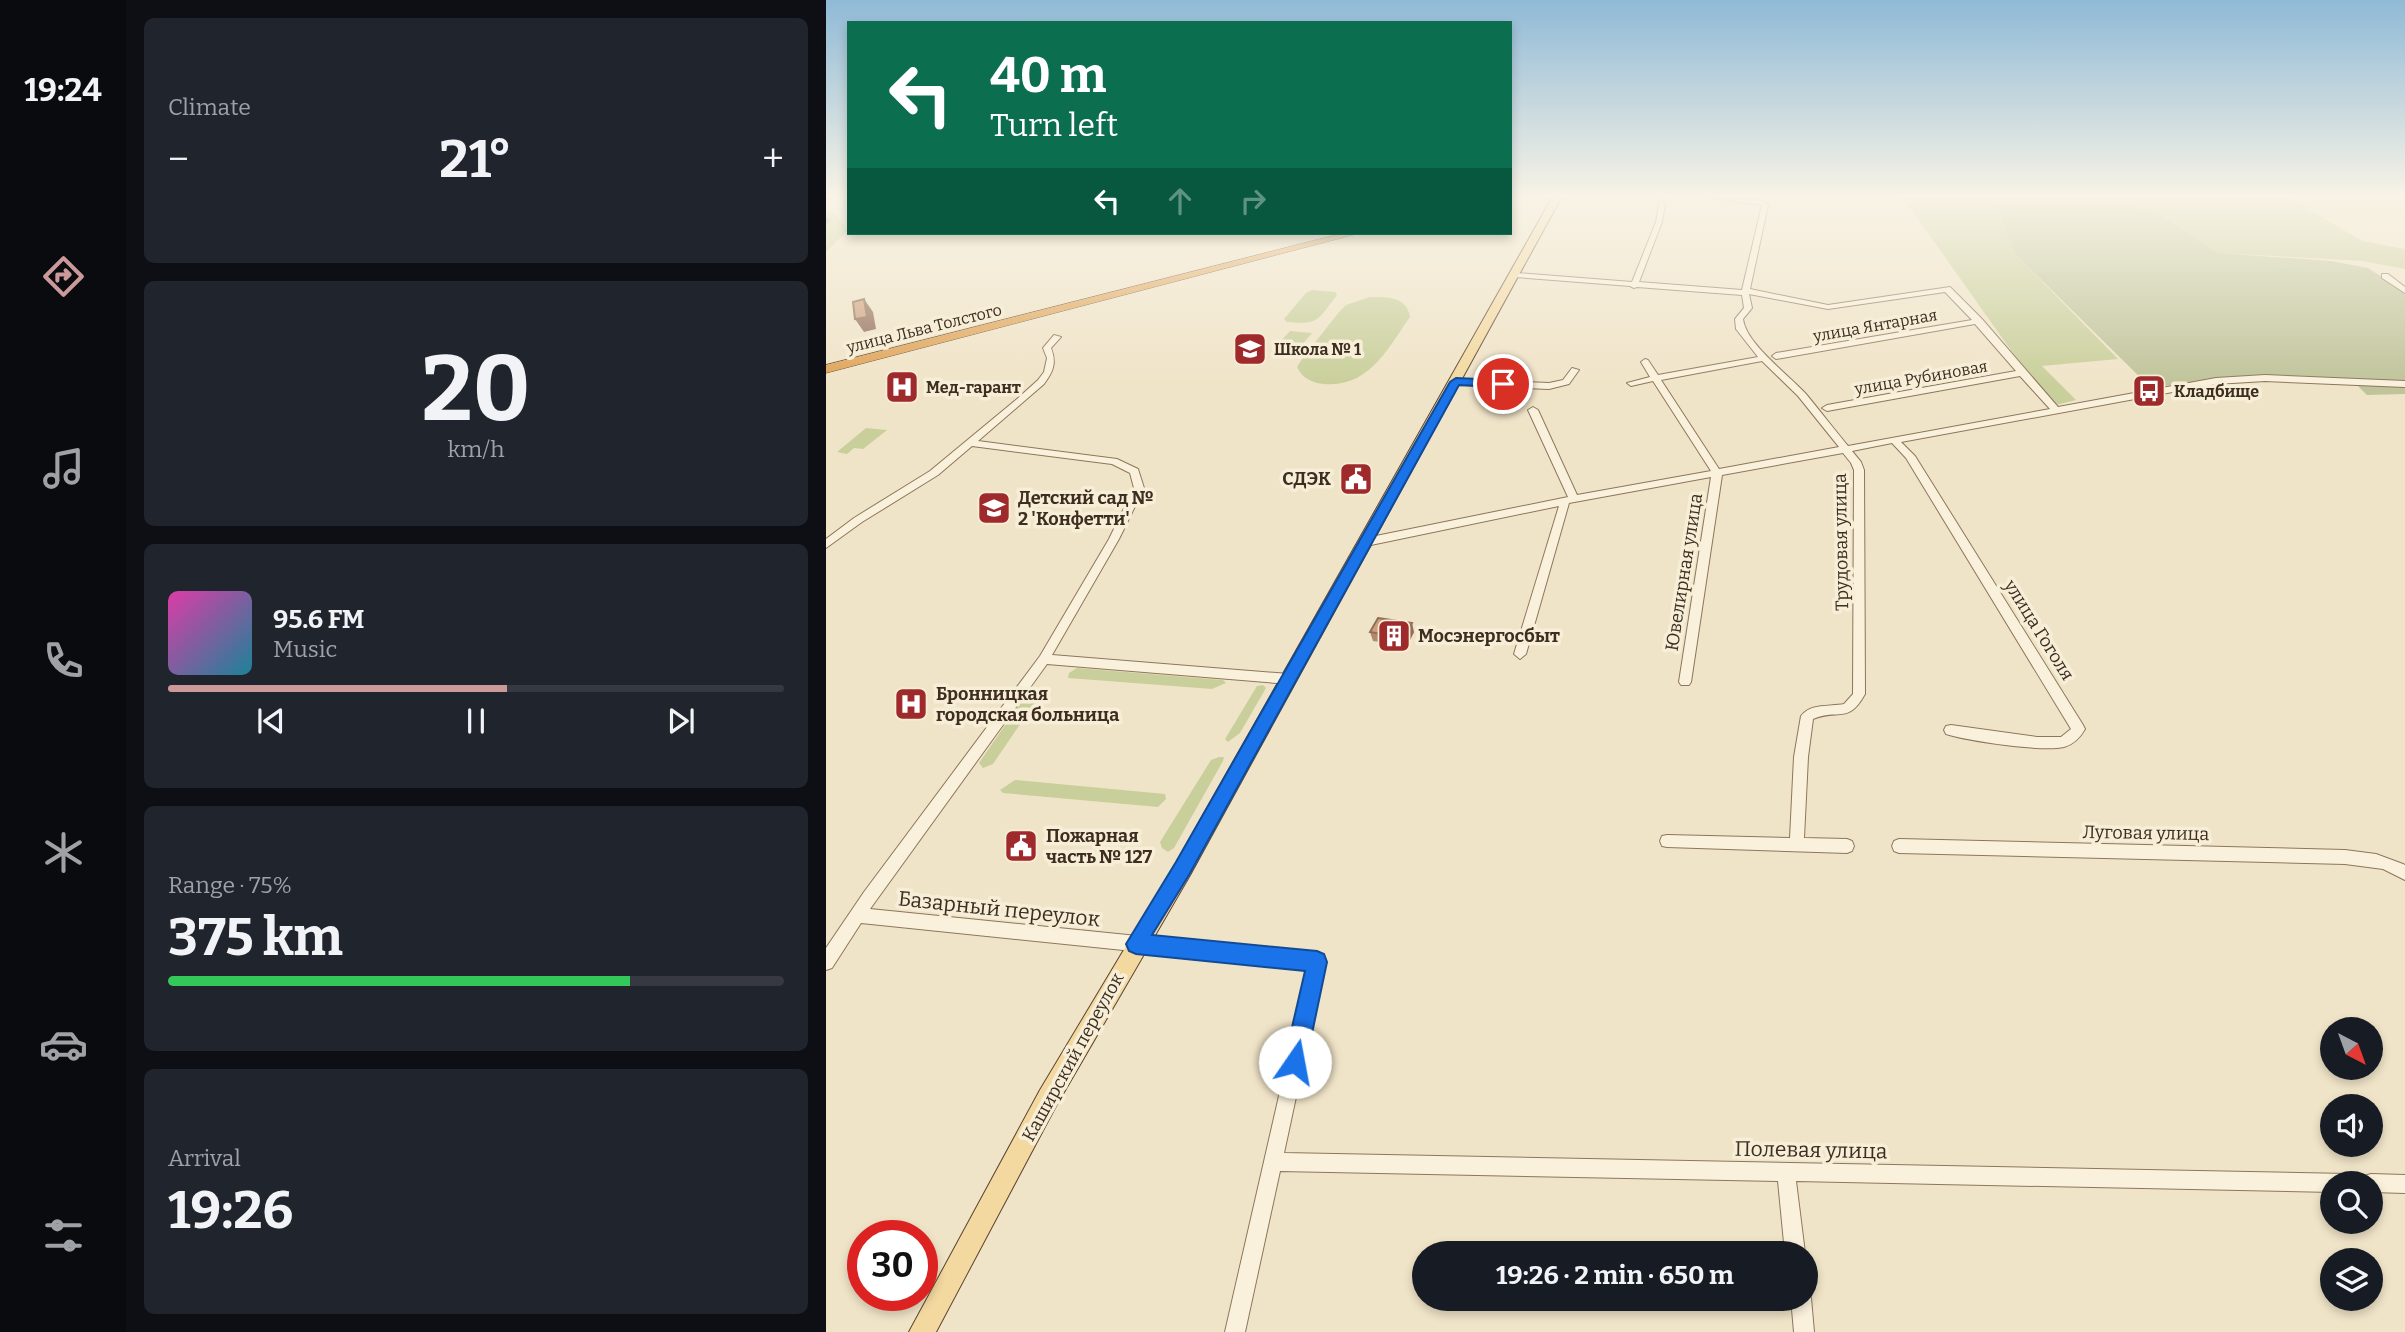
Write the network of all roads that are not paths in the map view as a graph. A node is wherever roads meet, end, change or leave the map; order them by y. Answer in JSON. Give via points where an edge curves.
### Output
{"nodes":[{"id":1,"x":1249,"y":260,"type":"edge"},
{"id":2,"x":1524,"y":260,"type":"edge"},
{"id":3,"x":1644,"y":260,"type":"edge"},
{"id":4,"x":1753,"y":260,"type":"edge"},
{"id":5,"x":1516,"y":275,"type":"junction"},
{"id":6,"x":2385,"y":276,"type":"dead end"},
{"id":7,"x":1634,"y":286,"type":"junction"},
{"id":8,"x":2405,"y":291,"type":"edge"},
{"id":9,"x":1746,"y":292,"type":"junction"},
{"id":10,"x":1979,"y":321,"type":"junction"},
{"id":11,"x":1057,"y":337,"type":"dead end"},
{"id":12,"x":1776,"y":356,"type":"dead end"},
{"id":13,"x":1764,"y":358,"type":"junction"},
{"id":14,"x":1645,"y":362,"type":"dead end"},
{"id":15,"x":826,"y":369,"type":"edge"},
{"id":16,"x":1575,"y":370,"type":"dead end"},
{"id":17,"x":2020,"y":373,"type":"junction"},
{"id":18,"x":1656,"y":379,"type":"junction"},
{"id":19,"x":1456,"y":382,"type":"junction"},
{"id":20,"x":1631,"y":383,"type":"dead end"},
{"id":21,"x":2405,"y":384,"type":"edge"},
{"id":22,"x":1828,"y":408,"type":"dead end"},
{"id":23,"x":1533,"y":410,"type":"dead end"},
{"id":24,"x":2057,"y":411,"type":"junction"},
{"id":25,"x":1895,"y":441,"type":"junction"},
{"id":26,"x":971,"y":443,"type":"junction"},
{"id":27,"x":1846,"y":450,"type":"junction"},
{"id":28,"x":1717,"y":473,"type":"junction"},
{"id":29,"x":1569,"y":500,"type":"junction"},
{"id":30,"x":1366,"y":541,"type":"junction"},
{"id":31,"x":826,"y":544,"type":"edge"},
{"id":32,"x":1520,"y":654,"type":"dead end"},
{"id":33,"x":1044,"y":659,"type":"junction"},
{"id":34,"x":1289,"y":679,"type":"junction"},
{"id":35,"x":1685,"y":682,"type":"dead end"},
{"id":36,"x":1951,"y":730,"type":"dead end"},
{"id":37,"x":1667,"y":841,"type":"dead end"},
{"id":38,"x":1797,"y":845,"type":"junction"},
{"id":39,"x":1847,"y":846,"type":"dead end"},
{"id":40,"x":1899,"y":846,"type":"dead end"},
{"id":41,"x":2391,"y":864,"type":"joint"},
{"id":42,"x":2405,"y":873,"type":"edge"},
{"id":43,"x":857,"y":915,"type":"junction"},
{"id":44,"x":1136,"y":944,"type":"junction"},
{"id":45,"x":826,"y":962,"type":"edge"},
{"id":46,"x":1273,"y":1162,"type":"junction"},
{"id":47,"x":1786,"y":1172,"type":"junction"},
{"id":48,"x":2320,"y":1182,"type":"edge"},
{"id":49,"x":2383,"y":1184,"type":"edge"},
{"id":50,"x":2405,"y":1184,"type":"edge"},
{"id":51,"x":1795,"y":1241,"type":"edge"},
{"id":52,"x":1802,"y":1311,"type":"edge"},
{"id":53,"x":922,"y":1332,"type":"edge"},
{"id":54,"x":1235,"y":1332,"type":"edge"},
{"id":55,"x":1804,"y":1332,"type":"edge"}],
"edges":[{"from":1,"to":15,"type":"highway","name":"улица Льва Толстого"},
{"from":2,"to":5,"type":"main road","name":"Каширский переулок"},
{"from":3,"to":7,"type":"street"},
{"from":4,"to":9,"type":"street"},
{"from":5,"to":7,"type":"street"},
{"from":5,"to":19,"type":"main road","name":"Каширский переулок"},
{"from":6,"to":8,"type":"street"},
{"from":7,"to":9,"type":"street"},
{"from":9,"to":10,"type":"street","via":[[1828,307],[1947,289]]},
{"from":9,"to":13,"type":"street","name":"Трудовая улица","via":[[1748,308],[1737,324]]},
{"from":10,"to":12,"type":"street","name":"улица Янтарная"},
{"from":10,"to":17,"type":"street"},
{"from":11,"to":26,"type":"street","via":[[1048,345],[1050,367],[1041,382]]},
{"from":13,"to":18,"type":"street"},
{"from":13,"to":27,"type":"street","name":"Трудовая улица","via":[[1801,394]]},
{"from":14,"to":18,"type":"street","name":"Ювелирная улица"},
{"from":16,"to":19,"type":"street","via":[[1566,382],[1549,386]]},
{"from":17,"to":22,"type":"street","name":"улица Рубиновая"},
{"from":17,"to":24,"type":"street"},
{"from":18,"to":20,"type":"street"},
{"from":18,"to":28,"type":"street","name":"Ювелирная улица"},
{"from":19,"to":30,"type":"main road","name":"Каширский переулок"},
{"from":21,"to":24,"type":"street","via":[[2266,378],[2216,381]]},
{"from":23,"to":29,"type":"street"},
{"from":24,"to":25,"type":"street"},
{"from":25,"to":27,"type":"street"},
{"from":25,"to":36,"type":"street","name":"улица Гоголя","via":[[1910,456],[2078,729],[2062,742]]},
{"from":26,"to":31,"type":"street"},
{"from":26,"to":33,"type":"street","via":[[1098,457],[1123,463],[1137,476],[1134,500]]},
{"from":27,"to":28,"type":"street"},
{"from":27,"to":38,"type":"street","name":"Трудовая улица","via":[[1859,470],[1859,694],[1847,709],[1807,716]]},
{"from":28,"to":29,"type":"street"},
{"from":28,"to":35,"type":"street","name":"Ювелирная улица"},
{"from":29,"to":30,"type":"street"},
{"from":29,"to":32,"type":"street"},
{"from":30,"to":34,"type":"main road","name":"Каширский переулок"},
{"from":33,"to":34,"type":"street"},
{"from":33,"to":43,"type":"street"},
{"from":34,"to":44,"type":"main road","name":"Каширский переулок"},
{"from":37,"to":38,"type":"street"},
{"from":38,"to":39,"type":"street"},
{"from":40,"to":41,"type":"street","name":"Луговая улица","via":[[2345,857]]},
{"from":41,"to":42,"type":"street"},
{"from":43,"to":44,"type":"street","name":"Базарный переулок"},
{"from":43,"to":45,"type":"street"},
{"from":44,"to":46,"type":"street","via":[[1317,962]]},
{"from":44,"to":53,"type":"main road","name":"Каширский переулок"},
{"from":46,"to":47,"type":"street","name":"Полевая улица"},
{"from":46,"to":54,"type":"street"},
{"from":47,"to":48,"type":"street","name":"Полевая улица"},
{"from":47,"to":51,"type":"street"},
{"from":49,"to":50,"type":"street"},
{"from":52,"to":55,"type":"street"}]}
